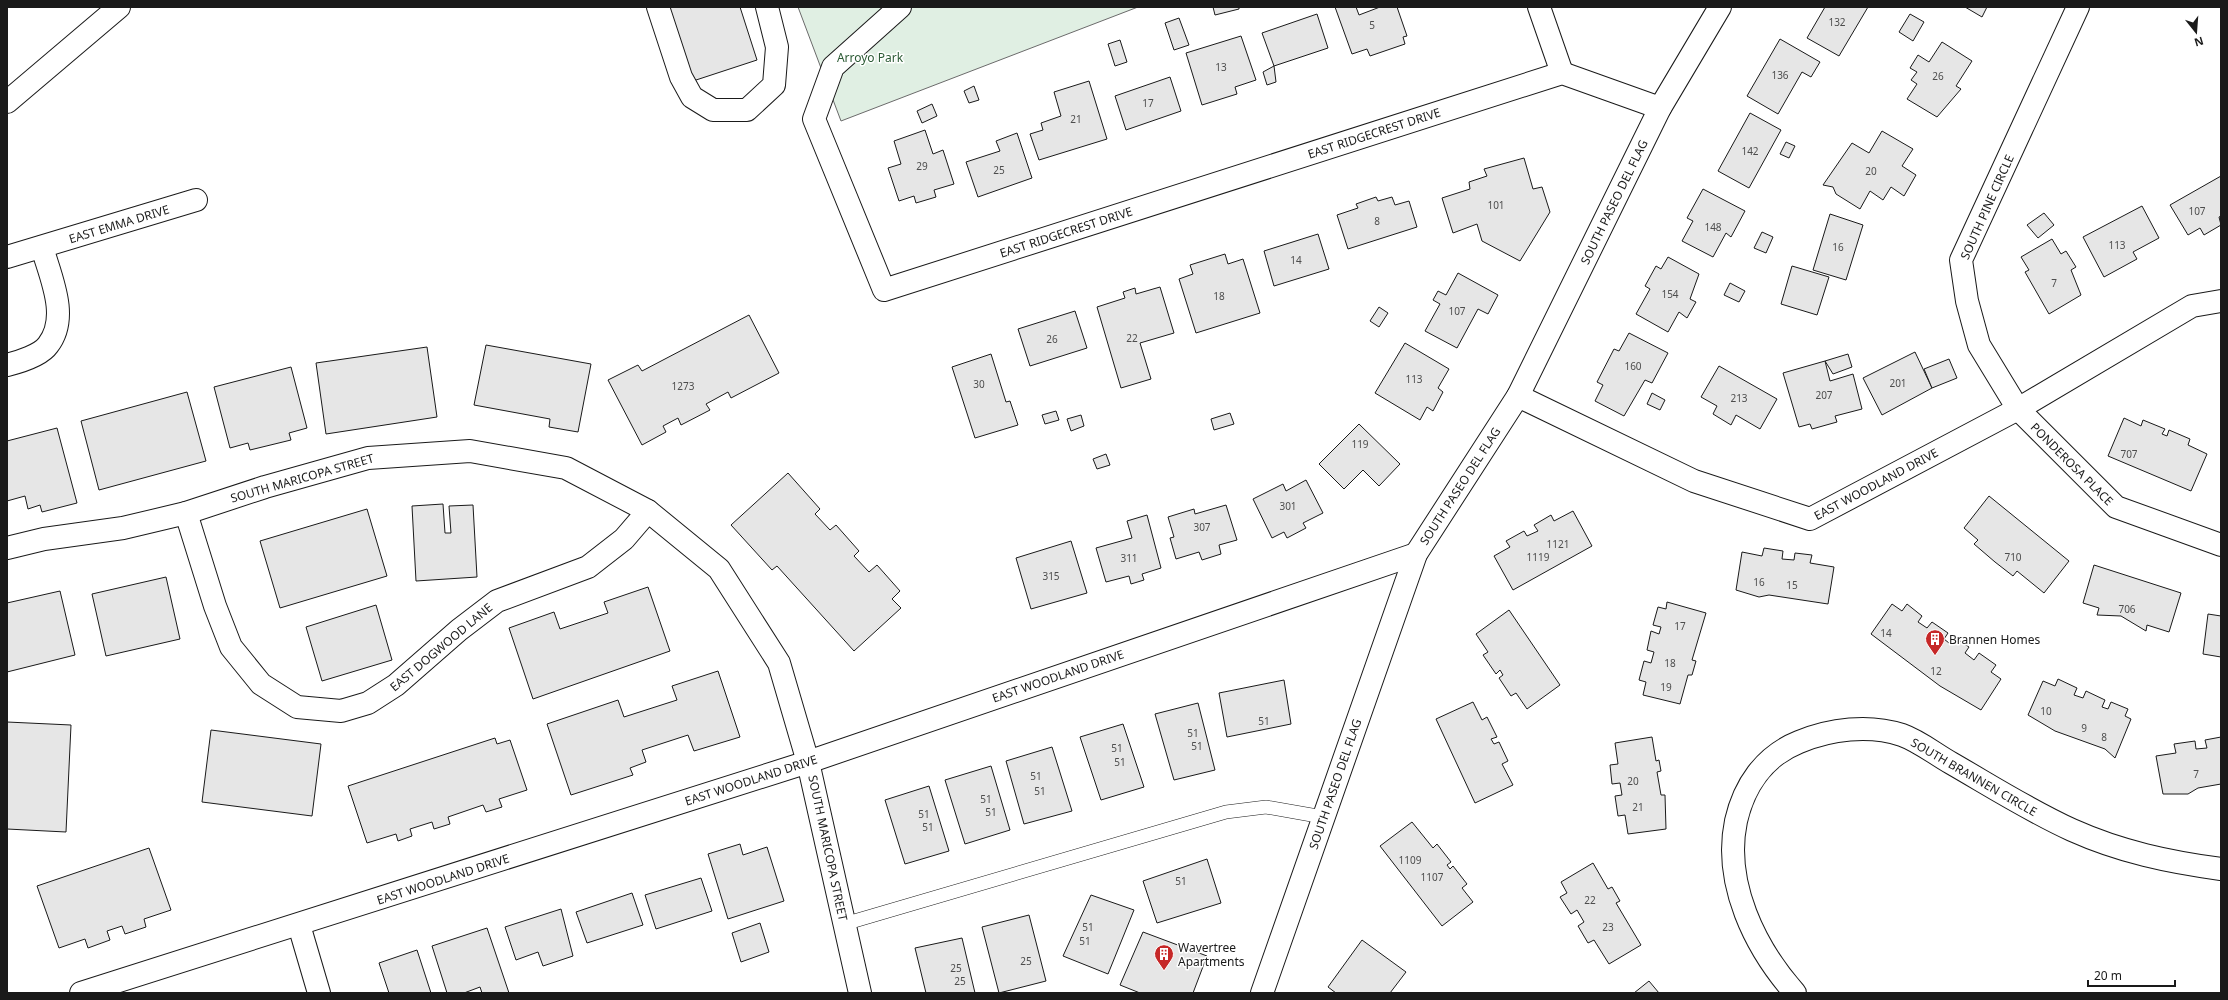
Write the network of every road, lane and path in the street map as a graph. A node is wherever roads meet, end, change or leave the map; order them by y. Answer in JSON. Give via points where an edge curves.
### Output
{"nodes":[{"id":1,"x":119,"y":7,"type":"edge"},
{"id":2,"x":658,"y":7,"type":"edge"},
{"id":3,"x":767,"y":7,"type":"edge"},
{"id":4,"x":900,"y":7,"type":"edge"},
{"id":5,"x":1539,"y":7,"type":"edge"},
{"id":6,"x":1720,"y":7,"type":"edge"},
{"id":7,"x":2078,"y":7,"type":"edge"},
{"id":8,"x":1562,"y":73,"type":"junction"},
{"id":9,"x":7,"y":102,"type":"edge"},
{"id":10,"x":1660,"y":108,"type":"junction"},
{"id":11,"x":196,"y":200,"type":"dead end"},
{"id":12,"x":42,"y":247,"type":"junction"},
{"id":13,"x":7,"y":257,"type":"edge"},
{"id":14,"x":2221,"y":301,"type":"edge"},
{"id":15,"x":7,"y":365,"type":"edge"},
{"id":16,"x":1518,"y":396,"type":"junction"},
{"id":17,"x":2018,"y":409,"type":"junction"},
{"id":18,"x":648,"y":511,"type":"junction"},
{"id":19,"x":186,"y":513,"type":"junction"},
{"id":20,"x":2221,"y":545,"type":"edge"},
{"id":21,"x":7,"y":548,"type":"edge"},
{"id":22,"x":1416,"y":554,"type":"junction"},
{"id":23,"x":808,"y":762,"type":"junction"},
{"id":24,"x":1323,"y":817,"type":"junction"},
{"id":25,"x":2221,"y":869,"type":"edge"},
{"id":26,"x":844,"y":924,"type":"junction"},
{"id":27,"x":299,"y":925,"type":"junction"},
{"id":28,"x":81,"y":993,"type":"edge"},
{"id":29,"x":319,"y":993,"type":"edge"},
{"id":30,"x":860,"y":993,"type":"edge"},
{"id":31,"x":1262,"y":993,"type":"edge"},
{"id":32,"x":1795,"y":993,"type":"edge"}],
"edges":[{"from":1,"to":9,"type":"street"},
{"from":2,"to":3,"type":"street","via":[[681,77],[692,97],[713,110],[747,110],[774,85],[777,47]]},
{"from":4,"to":8,"type":"street","name":"EAST RIDGECREST DRIVE","via":[[833,67],[814,119],[884,290]]},
{"from":5,"to":8,"type":"street"},
{"from":6,"to":10,"type":"street","name":"SOUTH PASEO DEL FLAG"},
{"from":7,"to":17,"type":"street","name":"SOUTH PINE CIRCLE","via":[[1961,260],[1967,301],[1979,345]]},
{"from":8,"to":10,"type":"street"},
{"from":10,"to":16,"type":"street","name":"SOUTH PASEO DEL FLAG"},
{"from":11,"to":12,"type":"street","name":"EAST EMMA DRIVE"},
{"from":12,"to":13,"type":"street","name":"EAST EMMA DRIVE"},
{"from":12,"to":15,"type":"street","via":[[57,299],[58,323],[48,346],[27,359]]},
{"from":14,"to":17,"type":"street","name":"EAST WOODLAND DRIVE","via":[[2192,306]]},
{"from":16,"to":17,"type":"street","name":"EAST WOODLAND DRIVE","via":[[1694,481],[1810,518]]},
{"from":16,"to":22,"type":"street","name":"SOUTH PASEO DEL FLAG"},
{"from":17,"to":20,"type":"street","name":"PONDEROSA PLACE","via":[[2116,508]]},
{"from":18,"to":19,"type":"street","name":"SOUTH MARICOPA STREET","via":[[566,468],[470,451],[368,458],[265,487]]},
{"from":18,"to":19,"type":"street","name":"EAST DOGWOOD LANE","via":[[624,539],[588,567],[497,601],[396,685],[368,703],[341,711],[298,707],[261,684],[231,646],[215,606]]},
{"from":18,"to":23,"type":"street","name":"SOUTH MARICOPA STREET","via":[[719,569],[779,663]]},
{"from":19,"to":21,"type":"street","name":"SOUTH MARICOPA STREET","via":[[123,528],[44,539]]},
{"from":22,"to":23,"type":"street","name":"EAST WOODLAND DRIVE"},
{"from":22,"to":24,"type":"street","name":"SOUTH PASEO DEL FLAG"},
{"from":23,"to":26,"type":"street","name":"SOUTH MARICOPA STREET"},
{"from":23,"to":27,"type":"street","name":"EAST WOODLAND DRIVE"},
{"from":24,"to":26,"type":"lane","via":[[1266,807],[1226,812]]},
{"from":24,"to":31,"type":"street","name":"SOUTH PASEO DEL FLAG"},
{"from":25,"to":32,"type":"street","name":"SOUTH BRANNEN CIRCLE","via":[[2170,862],[2090,838],[2035,812],[1901,735],[1865,729],[1827,732],[1788,746],[1772,757],[1746,790],[1734,831],[1736,880],[1744,910],[1759,945]]},
{"from":26,"to":30,"type":"street","name":"SOUTH MARICOPA STREET"},
{"from":27,"to":28,"type":"street","name":"EAST WOODLAND DRIVE"},
{"from":27,"to":29,"type":"street"}]}
